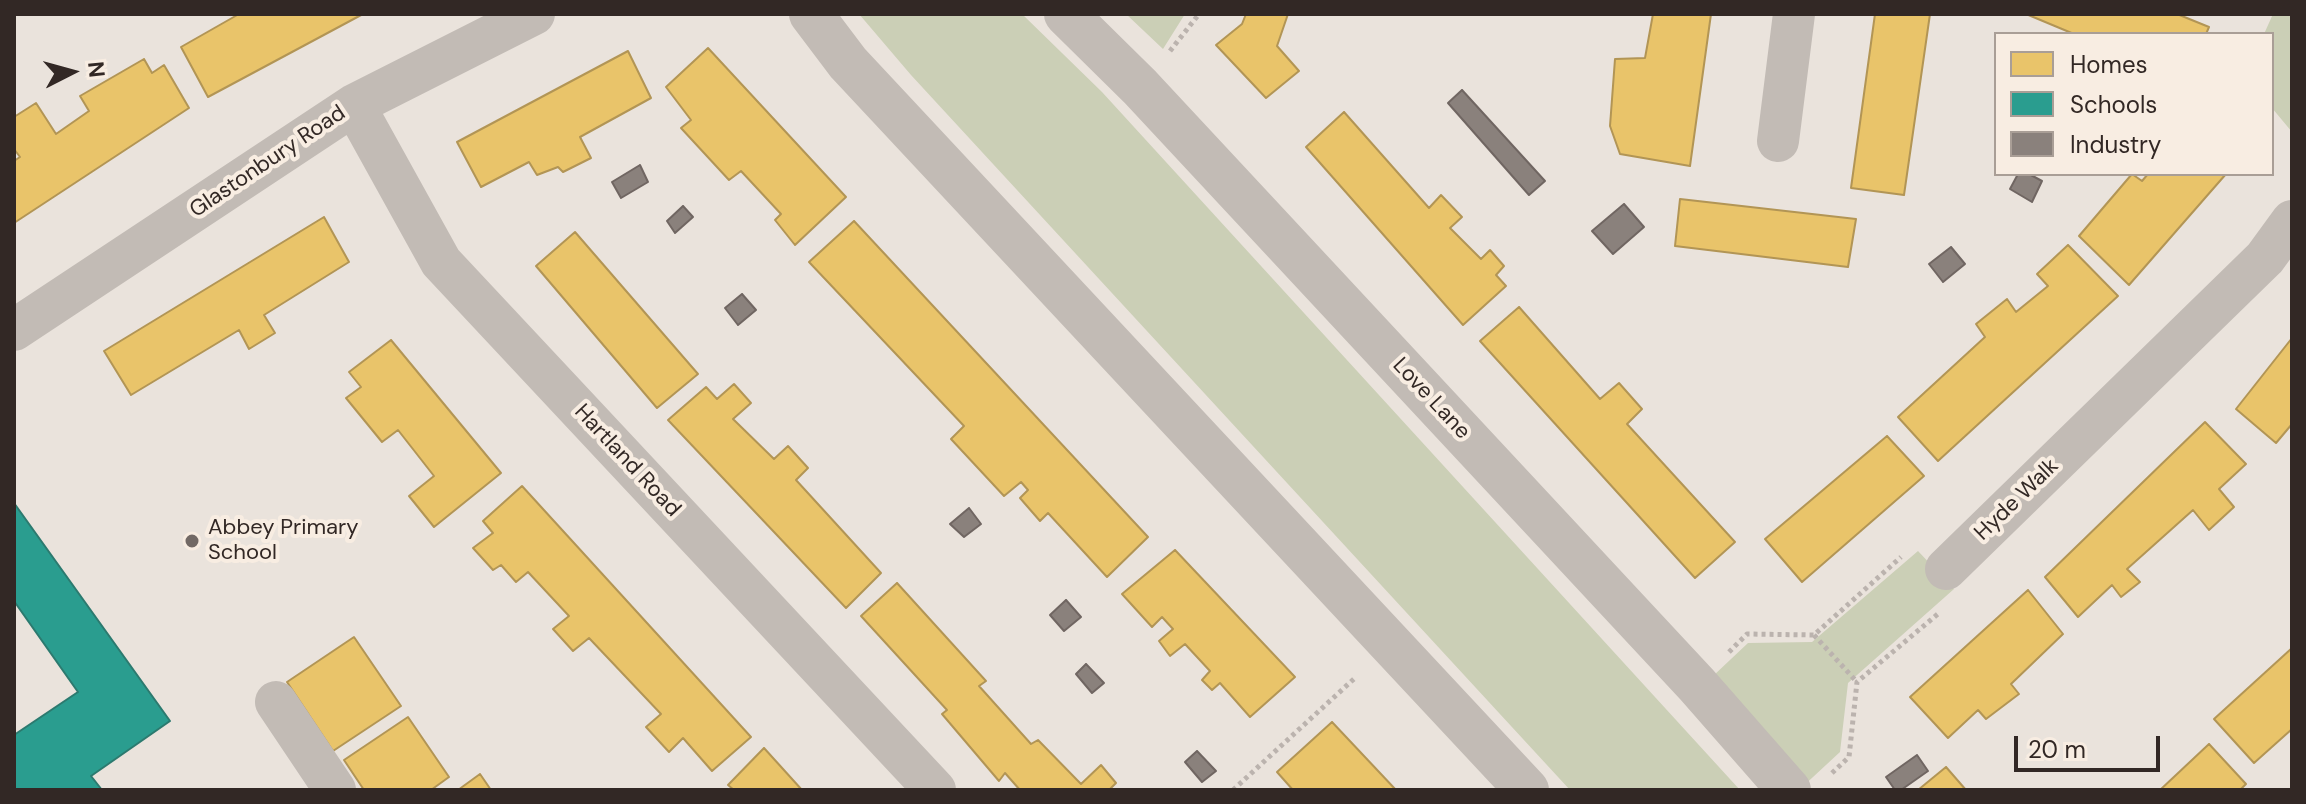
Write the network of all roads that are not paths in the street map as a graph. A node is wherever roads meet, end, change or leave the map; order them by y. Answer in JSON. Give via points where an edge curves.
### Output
{"nodes":[{"id":1,"x":534,"y":14,"type":"edge"},
{"id":2,"x":811,"y":14,"type":"edge"},
{"id":3,"x":1066,"y":14,"type":"edge"},
{"id":4,"x":1794,"y":14,"type":"edge"},
{"id":5,"x":354,"y":105,"type":"junction"},
{"id":6,"x":1778,"y":141,"type":"dead end"},
{"id":7,"x":2292,"y":221,"type":"edge"},
{"id":8,"x":14,"y":330,"type":"edge"},
{"id":9,"x":1946,"y":569,"type":"road end"},
{"id":10,"x":276,"y":702,"type":"dead end"},
{"id":11,"x":1806,"y":786,"type":"edge"},
{"id":12,"x":335,"y":790,"type":"edge"},
{"id":13,"x":935,"y":790,"type":"edge"},
{"id":14,"x":1527,"y":790,"type":"edge"}],
"edges":[{"from":1,"to":5,"type":"street","name":"Glastonbury Road"},
{"from":2,"to":14,"type":"street","via":[[848,63]]},
{"from":3,"to":11,"type":"street","name":"Love Lane","via":[[1697,685]]},
{"from":4,"to":6,"type":"street"},
{"from":5,"to":8,"type":"street","name":"Glastonbury Road"},
{"from":5,"to":13,"type":"street","name":"Hartland Road","via":[[441,262]]},
{"from":7,"to":9,"type":"street","name":"Hyde Walk","via":[[2265,258]]},
{"from":10,"to":12,"type":"street"}]}
